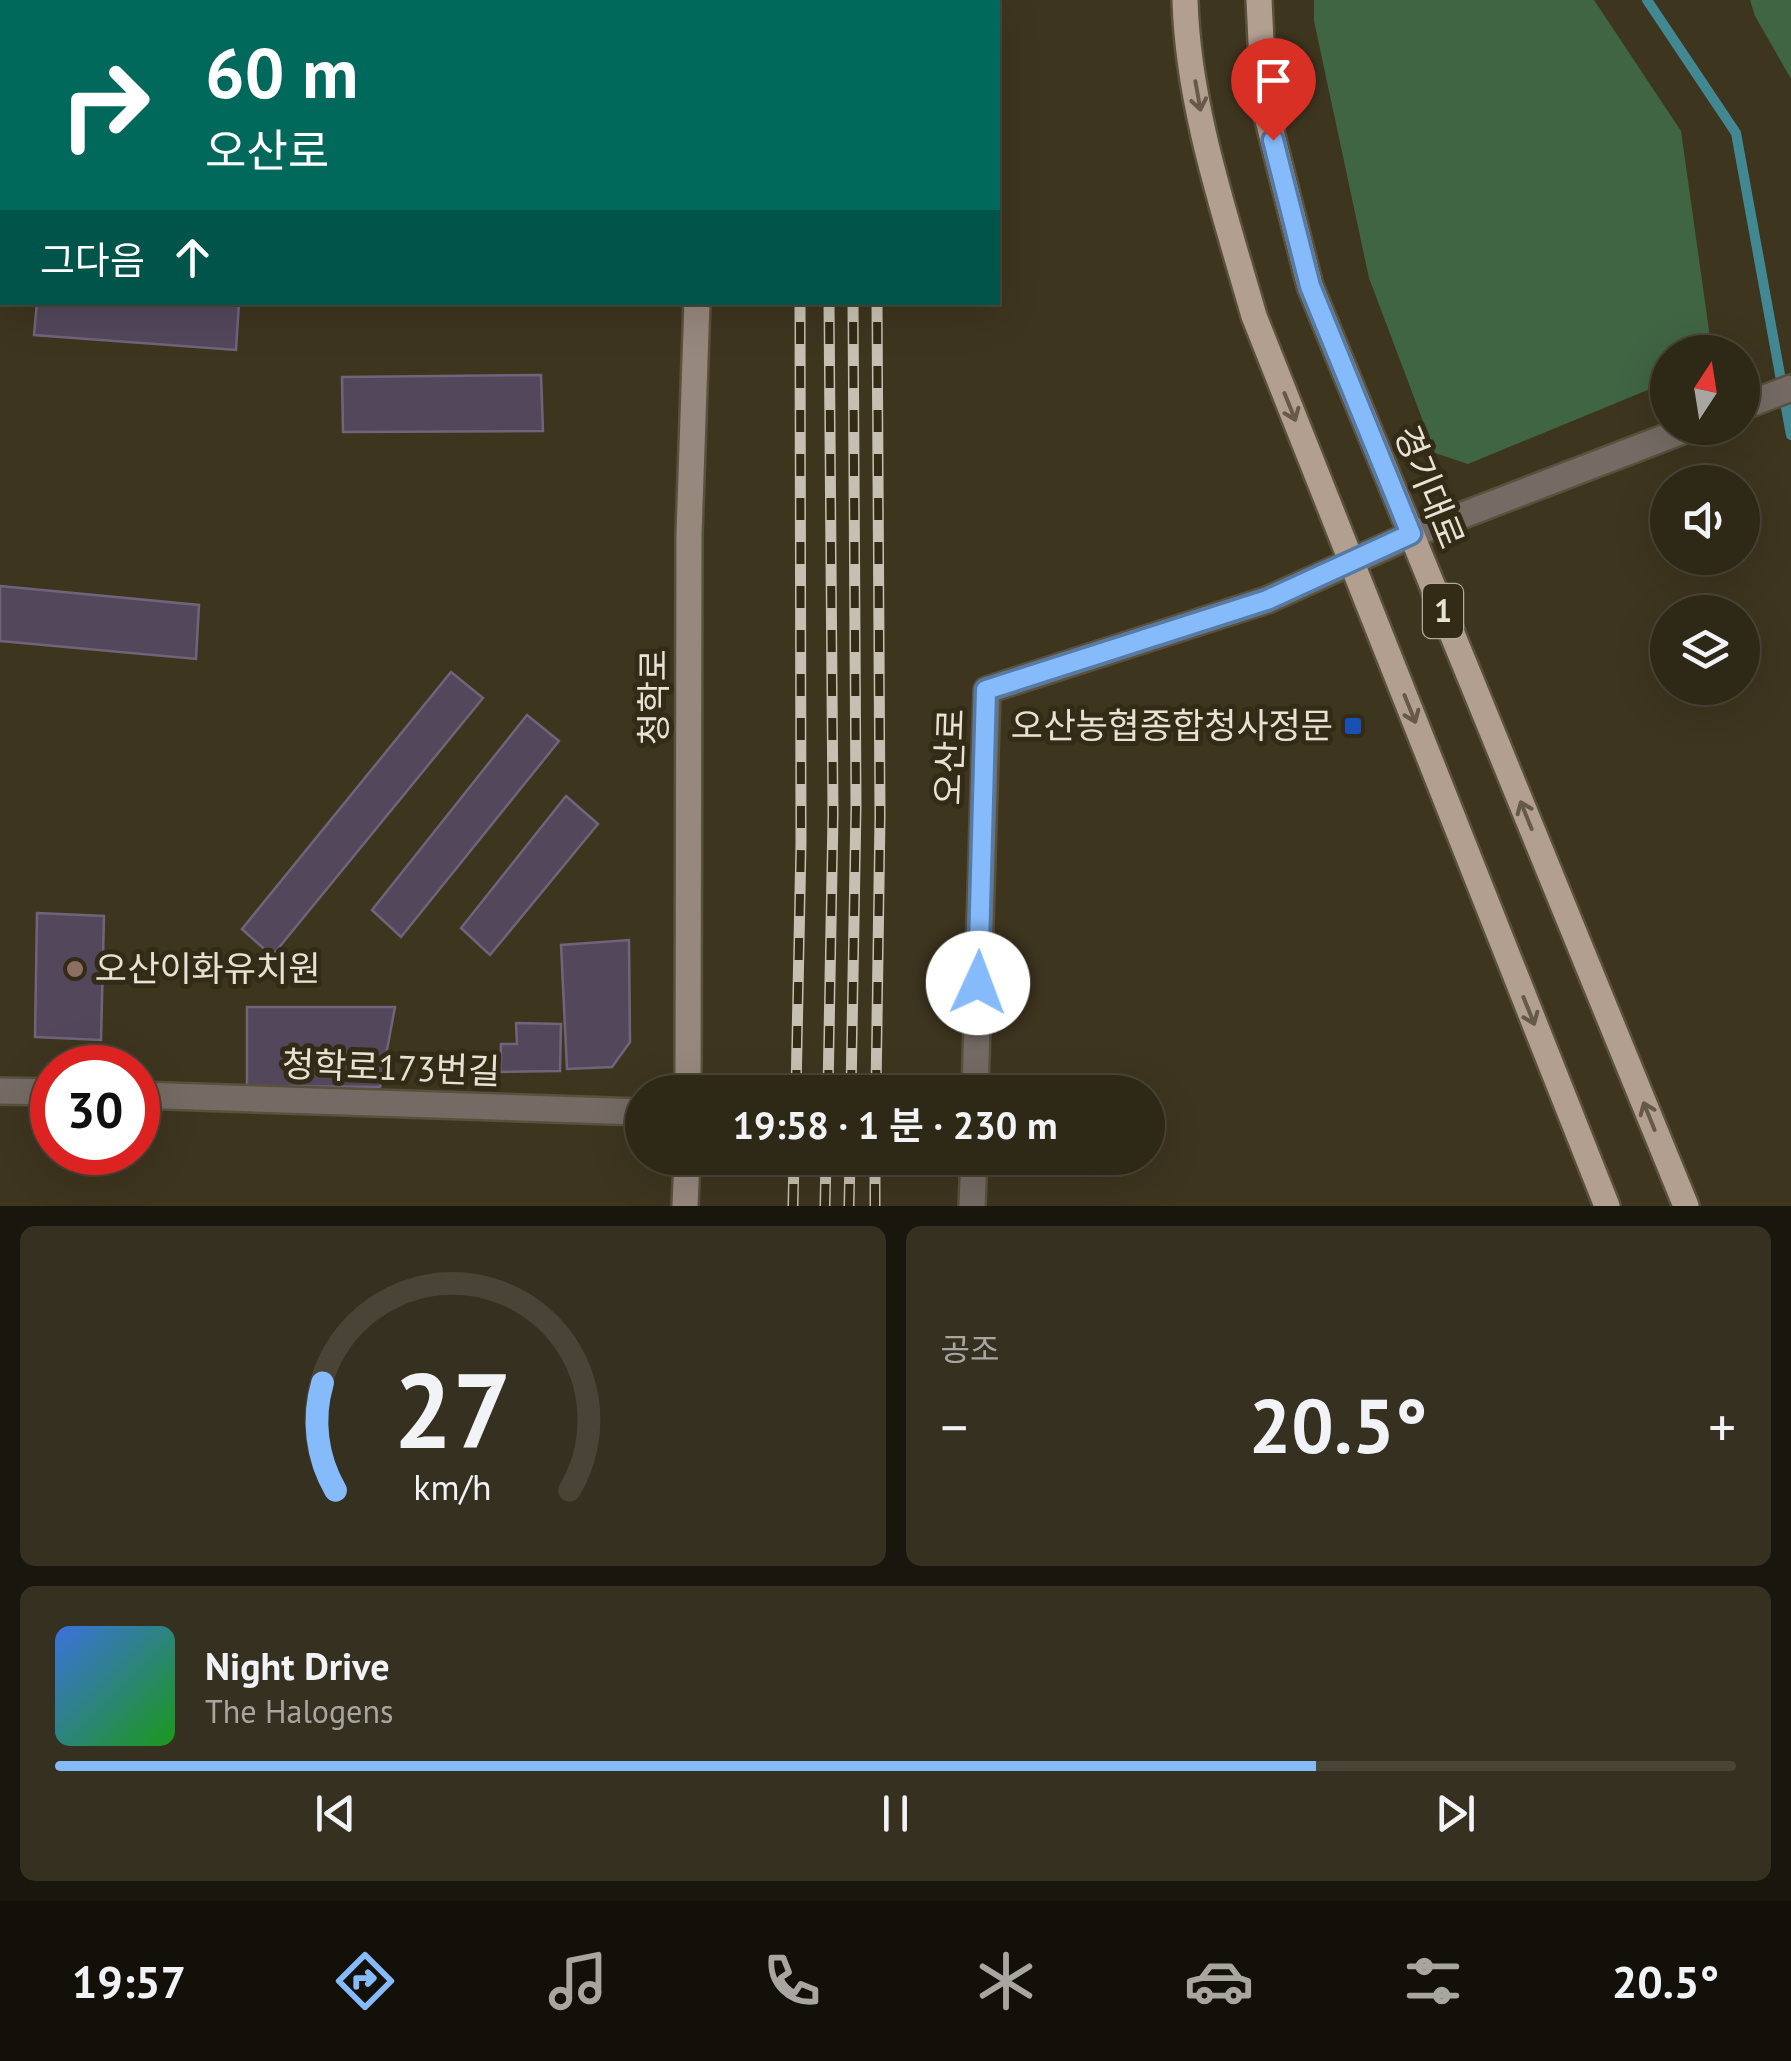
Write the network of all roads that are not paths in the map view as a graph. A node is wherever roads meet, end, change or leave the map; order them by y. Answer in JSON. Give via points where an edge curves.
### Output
{"nodes":[{"id":1,"x":1185,"y":0,"type":"edge"},
{"id":2,"x":1259,"y":0,"type":"edge"},
{"id":3,"x":697,"y":305,"type":"edge"},
{"id":4,"x":1791,"y":388,"type":"edge"},
{"id":5,"x":1760,"y":400,"type":"edge"},
{"id":6,"x":1650,"y":443,"type":"edge"},
{"id":7,"x":1411,"y":534,"type":"junction"},
{"id":8,"x":1350,"y":560,"type":"junction"},
{"id":9,"x":688,"y":1075,"type":"edge"},
{"id":10,"x":976,"y":1075,"type":"edge"},
{"id":11,"x":0,"y":1090,"type":"edge"},
{"id":12,"x":30,"y":1091,"type":"edge"},
{"id":13,"x":160,"y":1096,"type":"edge"},
{"id":14,"x":625,"y":1111,"type":"edge"},
{"id":15,"x":686,"y":1175,"type":"edge"},
{"id":16,"x":973,"y":1175,"type":"edge"},
{"id":17,"x":685,"y":1206,"type":"edge"},
{"id":18,"x":972,"y":1206,"type":"edge"},
{"id":19,"x":1607,"y":1206,"type":"edge"},
{"id":20,"x":1686,"y":1206,"type":"edge"}],
"edges":[{"from":1,"to":8,"type":"main road","number":"1","one_way":true,"via":[[1211,165],[1254,316]]},
{"from":2,"to":7,"type":"main road","name":"경기대로","number":"1","via":[[1264,104],[1310,286]]},
{"from":3,"to":9,"type":"street","name":"청학로","via":[[689,534]]},
{"from":4,"to":5,"type":"street"},
{"from":6,"to":7,"type":"street"},
{"from":7,"to":8,"type":"street"},
{"from":20,"to":7,"type":"main road","name":"경기대로","number":"1","one_way":true},
{"from":8,"to":10,"type":"street","name":"오산로","via":[[1267,600],[986,690]]},
{"from":8,"to":19,"type":"main road","number":"1","one_way":true},
{"from":11,"to":12,"type":"street"},
{"from":13,"to":14,"type":"street","name":"청학로173번길"},
{"from":15,"to":17,"type":"street"},
{"from":16,"to":18,"type":"street"}]}
